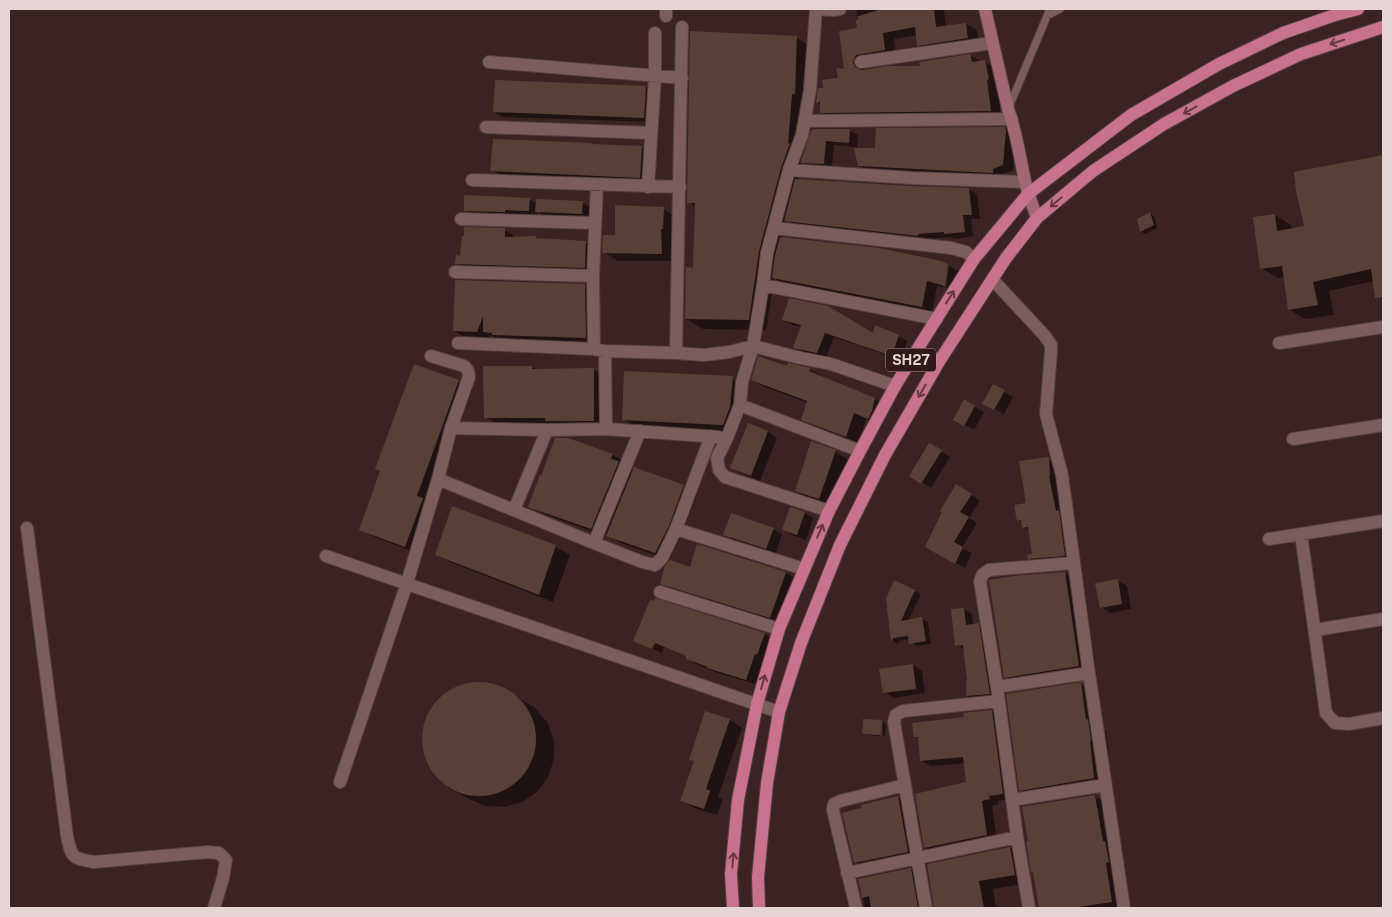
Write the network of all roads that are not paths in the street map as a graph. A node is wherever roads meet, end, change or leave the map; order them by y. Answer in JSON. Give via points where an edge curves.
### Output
{"nodes":[{"id":1,"x":817,"y":9,"type":"edge"},
{"id":2,"x":840,"y":9,"type":"edge"},
{"id":3,"x":985,"y":9,"type":"edge"},
{"id":4,"x":1060,"y":9,"type":"edge"},
{"id":5,"x":1358,"y":9,"type":"edge"},
{"id":6,"x":1049,"y":12,"type":"edge"},
{"id":7,"x":682,"y":27,"type":"dead end"},
{"id":8,"x":1383,"y":27,"type":"edge"},
{"id":9,"x":655,"y":34,"type":"dead end"},
{"id":10,"x":992,"y":43,"type":"junction"},
{"id":11,"x":489,"y":62,"type":"dead end"},
{"id":12,"x":861,"y":62,"type":"dead end"},
{"id":13,"x":655,"y":76,"type":"junction"},
{"id":14,"x":682,"y":78,"type":"junction"},
{"id":15,"x":1010,"y":114,"type":"junction"},
{"id":16,"x":805,"y":121,"type":"junction"},
{"id":17,"x":486,"y":127,"type":"dead end"},
{"id":18,"x":651,"y":133,"type":"junction"},
{"id":19,"x":789,"y":170,"type":"junction"},
{"id":20,"x":472,"y":180,"type":"dead end"},
{"id":21,"x":597,"y":185,"type":"junction"},
{"id":22,"x":648,"y":187,"type":"junction"},
{"id":23,"x":680,"y":187,"type":"junction"},
{"id":24,"x":1027,"y":188,"type":"junction"},
{"id":25,"x":1038,"y":218,"type":"junction"},
{"id":26,"x":461,"y":219,"type":"dead end"},
{"id":27,"x":595,"y":223,"type":"junction"},
{"id":28,"x":775,"y":228,"type":"junction"},
{"id":29,"x":974,"y":259,"type":"junction"},
{"id":30,"x":455,"y":272,"type":"dead end"},
{"id":31,"x":593,"y":276,"type":"junction"},
{"id":32,"x":993,"y":280,"type":"junction"},
{"id":33,"x":763,"y":285,"type":"junction"},
{"id":34,"x":937,"y":318,"type":"junction"},
{"id":35,"x":1383,"y":327,"type":"edge"},
{"id":36,"x":458,"y":343,"type":"dead end"},
{"id":37,"x":1280,"y":343,"type":"dead end"},
{"id":38,"x":753,"y":346,"type":"junction"},
{"id":39,"x":599,"y":350,"type":"junction"},
{"id":40,"x":676,"y":353,"type":"junction"},
{"id":41,"x":431,"y":356,"type":"dead end"},
{"id":42,"x":895,"y":386,"type":"junction"},
{"id":43,"x":740,"y":405,"type":"junction"},
{"id":44,"x":1383,"y":425,"type":"edge"},
{"id":45,"x":451,"y":428,"type":"junction"},
{"id":46,"x":606,"y":429,"type":"junction"},
{"id":47,"x":547,"y":430,"type":"junction"},
{"id":48,"x":640,"y":431,"type":"junction"},
{"id":49,"x":712,"y":436,"type":"junction"},
{"id":50,"x":727,"y":438,"type":"junction"},
{"id":51,"x":1293,"y":439,"type":"dead end"},
{"id":52,"x":860,"y":451,"type":"junction"},
{"id":53,"x":438,"y":479,"type":"junction"},
{"id":54,"x":514,"y":510,"type":"junction"},
{"id":55,"x":829,"y":511,"type":"junction"},
{"id":56,"x":1383,"y":521,"type":"edge"},
{"id":57,"x":27,"y":528,"type":"dead end"},
{"id":58,"x":676,"y":529,"type":"junction"},
{"id":59,"x":1301,"y":534,"type":"junction"},
{"id":60,"x":1269,"y":539,"type":"dead end"},
{"id":61,"x":594,"y":544,"type":"junction"},
{"id":62,"x":326,"y":556,"type":"dead end"},
{"id":63,"x":1073,"y":563,"type":"junction"},
{"id":64,"x":804,"y":569,"type":"junction"},
{"id":65,"x":407,"y":583,"type":"junction"},
{"id":66,"x":660,"y":592,"type":"dead end"},
{"id":67,"x":1383,"y":619,"type":"edge"},
{"id":68,"x":779,"y":629,"type":"junction"},
{"id":69,"x":1315,"y":630,"type":"junction"},
{"id":70,"x":1089,"y":673,"type":"junction"},
{"id":71,"x":997,"y":687,"type":"junction"},
{"id":72,"x":999,"y":701,"type":"junction"},
{"id":73,"x":757,"y":704,"type":"junction"},
{"id":74,"x":779,"y":712,"type":"junction"},
{"id":75,"x":1383,"y":718,"type":"edge"},
{"id":76,"x":340,"y":782,"type":"dead end"},
{"id":77,"x":906,"y":785,"type":"junction"},
{"id":78,"x":1106,"y":785,"type":"junction"},
{"id":79,"x":1012,"y":800,"type":"junction"},
{"id":80,"x":1017,"y":837,"type":"junction"},
{"id":81,"x":917,"y":858,"type":"junction"},
{"id":82,"x":847,"y":873,"type":"junction"},
{"id":83,"x":214,"y":908,"type":"edge"},
{"id":84,"x":733,"y":908,"type":"edge"},
{"id":85,"x":759,"y":908,"type":"edge"},
{"id":86,"x":856,"y":908,"type":"edge"},
{"id":87,"x":926,"y":908,"type":"edge"},
{"id":88,"x":1029,"y":908,"type":"edge"},
{"id":89,"x":1124,"y":908,"type":"edge"}],
"edges":[{"from":1,"to":2,"type":"street"},
{"from":1,"to":16,"type":"street"},
{"from":3,"to":10,"type":"street"},
{"from":4,"to":6,"type":"lane"},
{"from":5,"to":24,"type":"main road","number":"SH27","via":[[1283,33],[1219,64],[1131,115]]},
{"from":6,"to":15,"type":"lane"},
{"from":7,"to":14,"type":"street"},
{"from":8,"to":25,"type":"main road","number":"SH27","one_way":true,"via":[[1301,54],[1164,124],[1093,171]]},
{"from":9,"to":13,"type":"street"},
{"from":10,"to":12,"type":"street"},
{"from":10,"to":15,"type":"street"},
{"from":11,"to":13,"type":"street"},
{"from":13,"to":14,"type":"street"},
{"from":13,"to":18,"type":"street"},
{"from":14,"to":23,"type":"street"},
{"from":15,"to":16,"type":"street"},
{"from":15,"to":24,"type":"street"},
{"from":16,"to":19,"type":"street"},
{"from":17,"to":18,"type":"street"},
{"from":18,"to":22,"type":"street"},
{"from":19,"to":24,"type":"street"},
{"from":19,"to":28,"type":"street"},
{"from":20,"to":21,"type":"street"},
{"from":21,"to":22,"type":"street"},
{"from":21,"to":27,"type":"street"},
{"from":22,"to":23,"type":"street"},
{"from":23,"to":40,"type":"street"},
{"from":24,"to":25,"type":"street"},
{"from":24,"to":29,"type":"main road","number":"SH27"},
{"from":25,"to":32,"type":"main road","number":"SH27"},
{"from":26,"to":27,"type":"street"},
{"from":27,"to":31,"type":"street"},
{"from":28,"to":29,"type":"street","via":[[951,248],[966,252]]},
{"from":28,"to":33,"type":"street","via":[[767,253]]},
{"from":34,"to":29,"type":"main road","number":"SH27","one_way":true},
{"from":30,"to":31,"type":"street"},
{"from":31,"to":39,"type":"street"},
{"from":32,"to":63,"type":"street","via":[[1050,345],[1046,414],[1062,475]]},
{"from":32,"to":74,"type":"main road","number":"SH27","one_way":true,"via":[[940,360],[900,429],[840,545],[801,643]]},
{"from":33,"to":34,"type":"street"},
{"from":33,"to":38,"type":"street"},
{"from":34,"to":42,"type":"main road","number":"SH27"},
{"from":35,"to":37,"type":"street"},
{"from":36,"to":39,"type":"street"},
{"from":38,"to":40,"type":"street","via":[[704,355]]},
{"from":38,"to":42,"type":"street","via":[[837,366]]},
{"from":38,"to":43,"type":"street","via":[[742,382]]},
{"from":39,"to":40,"type":"street"},
{"from":39,"to":46,"type":"street"},
{"from":41,"to":45,"type":"street","via":[[464,366],[469,372]]},
{"from":42,"to":52,"type":"main road","number":"SH27"},
{"from":43,"to":50,"type":"street"},
{"from":43,"to":52,"type":"street"},
{"from":44,"to":51,"type":"street"},
{"from":45,"to":47,"type":"street"},
{"from":45,"to":53,"type":"street"},
{"from":46,"to":47,"type":"street"},
{"from":46,"to":48,"type":"street"},
{"from":47,"to":54,"type":"street"},
{"from":48,"to":49,"type":"street"},
{"from":48,"to":61,"type":"street"},
{"from":49,"to":50,"type":"street"},
{"from":49,"to":58,"type":"street"},
{"from":50,"to":55,"type":"street","via":[[718,458],[719,470],[725,477]]},
{"from":52,"to":55,"type":"main road","number":"SH27"},
{"from":53,"to":54,"type":"street"},
{"from":53,"to":65,"type":"street"},
{"from":54,"to":61,"type":"street"},
{"from":64,"to":55,"type":"main road","number":"SH27","one_way":true},
{"from":56,"to":59,"type":"street"},
{"from":57,"to":83,"type":"street","via":[[71,852],[77,859],[94,862],[219,853],[226,860]]},
{"from":58,"to":61,"type":"street","via":[[662,558],[655,565]]},
{"from":58,"to":64,"type":"street"},
{"from":59,"to":60,"type":"street"},
{"from":59,"to":69,"type":"street"},
{"from":62,"to":65,"type":"street"},
{"from":63,"to":70,"type":"street"},
{"from":63,"to":71,"type":"street","via":[[989,570],[983,574],[980,590]]},
{"from":64,"to":68,"type":"main road","number":"SH27"},
{"from":65,"to":73,"type":"street"},
{"from":65,"to":76,"type":"street"},
{"from":66,"to":68,"type":"street"},
{"from":67,"to":69,"type":"street"},
{"from":73,"to":68,"type":"main road","number":"SH27","one_way":true},
{"from":69,"to":75,"type":"street","via":[[1326,712],[1335,723]]},
{"from":70,"to":71,"type":"street"},
{"from":70,"to":78,"type":"street"},
{"from":71,"to":72,"type":"street"},
{"from":72,"to":77,"type":"street","via":[[902,711],[896,715],[894,722]]},
{"from":72,"to":79,"type":"street"},
{"from":73,"to":74,"type":"street"},
{"from":84,"to":73,"type":"main road","number":"SH27","one_way":true,"via":[[731,874],[738,800]]},
{"from":74,"to":85,"type":"main road","number":"SH27","via":[[766,783],[758,877]]},
{"from":77,"to":81,"type":"street"},
{"from":77,"to":82,"type":"street","via":[[834,804]]},
{"from":78,"to":79,"type":"street"},
{"from":78,"to":89,"type":"street"},
{"from":79,"to":80,"type":"street"},
{"from":80,"to":81,"type":"street"},
{"from":80,"to":88,"type":"street"},
{"from":81,"to":82,"type":"street"},
{"from":81,"to":87,"type":"street"},
{"from":82,"to":86,"type":"street"}]}
